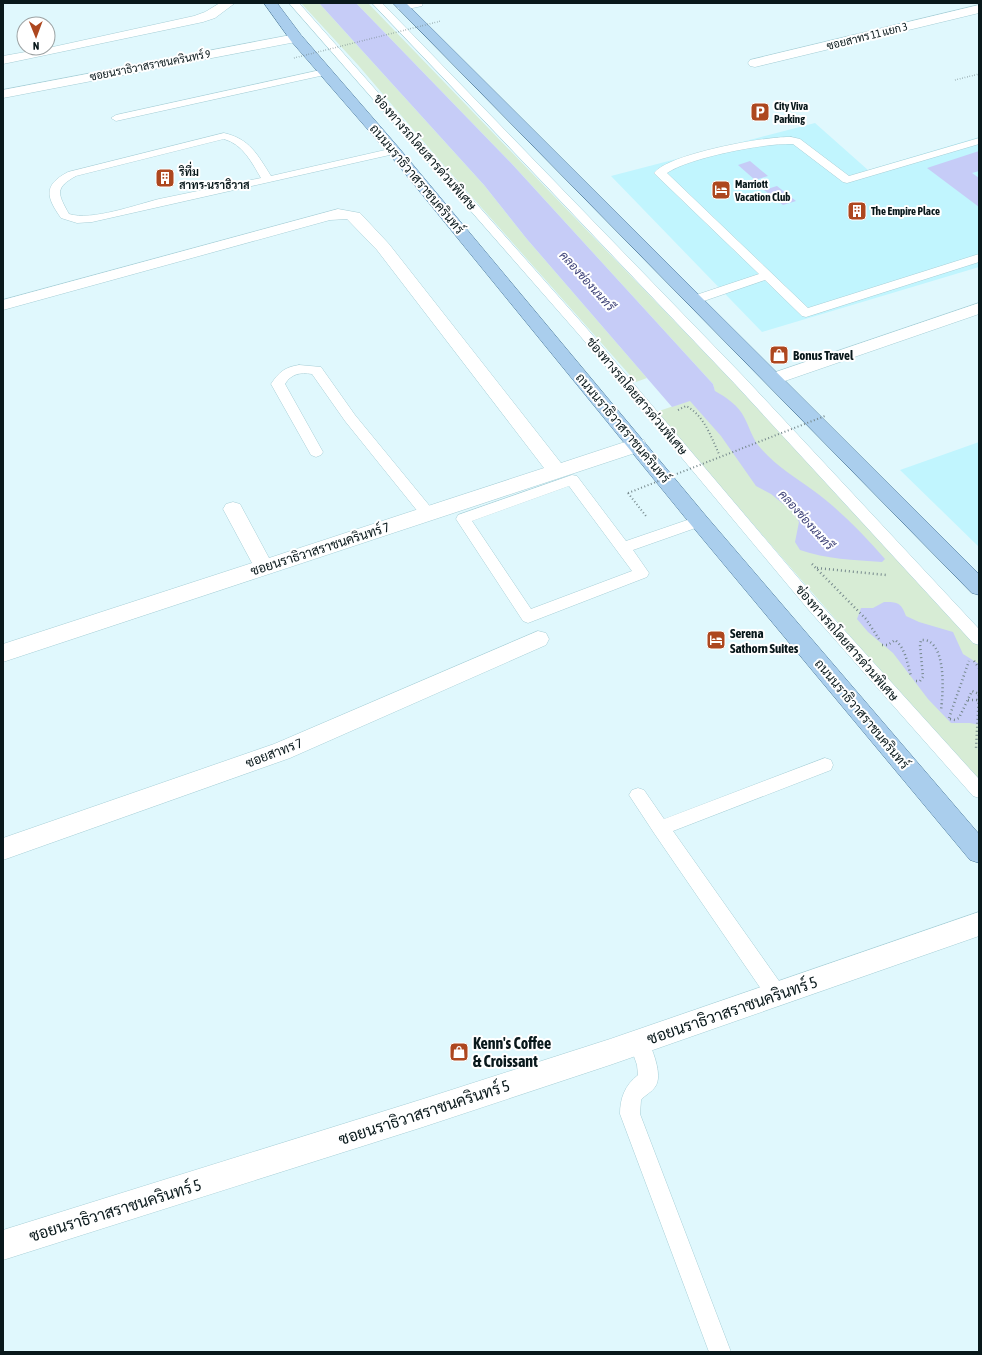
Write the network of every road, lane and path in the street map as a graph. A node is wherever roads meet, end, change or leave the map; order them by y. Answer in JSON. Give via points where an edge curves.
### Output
{"nodes":[{"id":1,"x":229,"y":3,"type":"edge"},
{"id":2,"x":270,"y":3,"type":"edge"},
{"id":3,"x":294,"y":3,"type":"edge"},
{"id":4,"x":377,"y":3,"type":"edge"},
{"id":5,"x":406,"y":4,"type":"edge"},
{"id":6,"x":979,"y":8,"type":"edge"},
{"id":7,"x":441,"y":22,"type":"dead end"},
{"id":8,"x":296,"y":38,"type":"junction"},
{"id":9,"x":294,"y":58,"type":"dead end"},
{"id":10,"x":3,"y":60,"type":"edge"},
{"id":11,"x":754,"y":63,"type":"dead end"},
{"id":12,"x":325,"y":72,"type":"junction"},
{"id":13,"x":979,"y":74,"type":"edge"},
{"id":14,"x":955,"y":80,"type":"dead end"},
{"id":15,"x":3,"y":94,"type":"edge"},
{"id":16,"x":116,"y":118,"type":"dead end"},
{"id":17,"x":979,"y":141,"type":"edge"},
{"id":18,"x":394,"y":151,"type":"junction"},
{"id":19,"x":268,"y":180,"type":"junction"},
{"id":20,"x":979,"y":258,"type":"edge"},
{"id":21,"x":767,"y":275,"type":"junction"},
{"id":22,"x":694,"y":300,"type":"junction"},
{"id":23,"x":3,"y":305,"type":"edge"},
{"id":24,"x":979,"y":308,"type":"edge"},
{"id":25,"x":773,"y":379,"type":"junction"},
{"id":26,"x":825,"y":416,"type":"dead end"},
{"id":27,"x":638,"y":445,"type":"junction"},
{"id":28,"x":316,"y":452,"type":"dead end"},
{"id":29,"x":557,"y":471,"type":"junction"},
{"id":30,"x":233,"y":509,"type":"dead end"},
{"id":31,"x":428,"y":514,"type":"junction"},
{"id":32,"x":650,"y":520,"type":"dead end"},
{"id":33,"x":699,"y":521,"type":"junction"},
{"id":34,"x":623,"y":548,"type":"junction"},
{"id":35,"x":264,"y":568,"type":"junction"},
{"id":36,"x":817,"y":568,"type":"dead end"},
{"id":37,"x":892,"y":576,"type":"dead end"},
{"id":38,"x":979,"y":587,"type":"edge"},
{"id":39,"x":856,"y":608,"type":"dead end"},
{"id":40,"x":538,"y":639,"type":"dead end"},
{"id":41,"x":979,"y":639,"type":"edge"},
{"id":42,"x":3,"y":653,"type":"edge"},
{"id":43,"x":979,"y":668,"type":"edge"},
{"id":44,"x":968,"y":700,"type":"junction"},
{"id":45,"x":979,"y":700,"type":"edge"},
{"id":46,"x":949,"y":719,"type":"junction"},
{"id":47,"x":976,"y":753,"type":"dead end"},
{"id":48,"x":825,"y":765,"type":"dead end"},
{"id":49,"x":979,"y":791,"type":"edge"},
{"id":50,"x":638,"y":795,"type":"dead end"},
{"id":51,"x":660,"y":828,"type":"junction"},
{"id":52,"x":3,"y":849,"type":"edge"},
{"id":53,"x":979,"y":852,"type":"edge"},
{"id":54,"x":979,"y":924,"type":"edge"},
{"id":55,"x":777,"y":995,"type":"junction"},
{"id":56,"x":639,"y":1042,"type":"junction"},
{"id":57,"x":3,"y":1245,"type":"edge"},
{"id":58,"x":720,"y":1352,"type":"edge"}],
"edges":[{"from":1,"to":10,"type":"street","via":[[210,15]]},
{"from":2,"to":8,"type":"main road","name":"ถนนนราธิวาสราชนครินทร์"},
{"from":3,"to":49,"type":"lane","name":"ช่องทางรถโดยสารด่วนพิเศษ","via":[[585,334],[812,604]]},
{"from":4,"to":41,"type":"lane","via":[[740,381]]},
{"from":5,"to":22,"type":"main road"},
{"from":6,"to":11,"type":"street","name":"ซอยสาทร 11 แยก 3"},
{"from":7,"to":9,"type":"path","bridge":true},
{"from":8,"to":12,"type":"main road","name":"ถนนนราธิวาสราชนครินทร์"},
{"from":8,"to":15,"type":"street","name":"ซอยนราธิวาสราชนครินทร์ 9"},
{"from":12,"to":16,"type":"lane"},
{"from":12,"to":18,"type":"main road","name":"ถนนนราธิวาสราชนครินทร์"},
{"from":13,"to":14,"type":"path"},
{"from":17,"to":21,"type":"lane","via":[[847,180],[796,141],[789,140],[751,144],[662,169],[660,173]]},
{"from":18,"to":19,"type":"lane"},
{"from":18,"to":27,"type":"main road","name":"ถนนนราธิวาสราชนครินทร์"},
{"from":19,"to":19,"type":"lane","via":[[244,144],[224,136],[72,174],[61,179],[55,188],[54,197],[65,216],[77,220],[92,219]]},
{"from":20,"to":21,"type":"lane","via":[[806,313]]},
{"from":21,"to":22,"type":"lane"},
{"from":22,"to":25,"type":"main road"},
{"from":23,"to":29,"type":"street","via":[[337,213],[348,214],[354,216],[383,247]]},
{"from":24,"to":25,"type":"street"},
{"from":25,"to":38,"type":"main road"},
{"from":26,"to":32,"type":"path","bridge":true,"via":[[628,493]]},
{"from":27,"to":29,"type":"street","name":"ซอยนราธิวาสราชนครินทร์ 7"},
{"from":27,"to":33,"type":"main road","name":"ถนนนราธิวาสราชนครินทร์"},
{"from":28,"to":31,"type":"lane","via":[[278,384],[282,376],[305,368],[316,370],[350,418]]},
{"from":29,"to":31,"type":"street","name":"ซอยนราธิวาสราชนครินทร์ 7"},
{"from":30,"to":35,"type":"street"},
{"from":31,"to":35,"type":"street","name":"ซอยนราธิวาสราชนครินทร์ 7"},
{"from":33,"to":34,"type":"lane"},
{"from":33,"to":53,"type":"main road","name":"ถนนนราธิวาสราชนครินทร์"},
{"from":34,"to":34,"type":"lane","via":[[572,480],[463,519],[528,617],[642,573]]},
{"from":35,"to":42,"type":"street","name":"ซอยนราธิวาสราชนครินทร์ 7"},
{"from":36,"to":37,"type":"path"},
{"from":39,"to":46,"type":"path","via":[[871,625],[882,645],[888,645],[896,640],[899,642],[911,676],[915,680],[920,681],[924,676],[921,640],[925,639],[933,646],[942,668],[941,711]]},
{"from":40,"to":52,"type":"street","name":"ซอยสาทร 7","via":[[282,751]]},
{"from":43,"to":46,"type":"path","via":[[973,661],[968,662]]},
{"from":44,"to":45,"type":"path"},
{"from":44,"to":45,"type":"path","via":[[972,691],[979,694]]},
{"from":44,"to":46,"type":"path","via":[[959,718]]},
{"from":45,"to":47,"type":"path"},
{"from":48,"to":51,"type":"lane"},
{"from":50,"to":51,"type":"lane"},
{"from":51,"to":55,"type":"lane"},
{"from":54,"to":55,"type":"street","name":"ซอยนราธิวาสราชนครินทร์ 5"},
{"from":55,"to":56,"type":"street","name":"ซอยนราธิวาสราชนครินทร์ 5"},
{"from":56,"to":57,"type":"street","name":"ซอยนราธิวาสราชนครินทร์ 5"},
{"from":56,"to":58,"type":"lane","via":[[647,1064],[648,1080],[630,1099],[630,1114]]}]}
